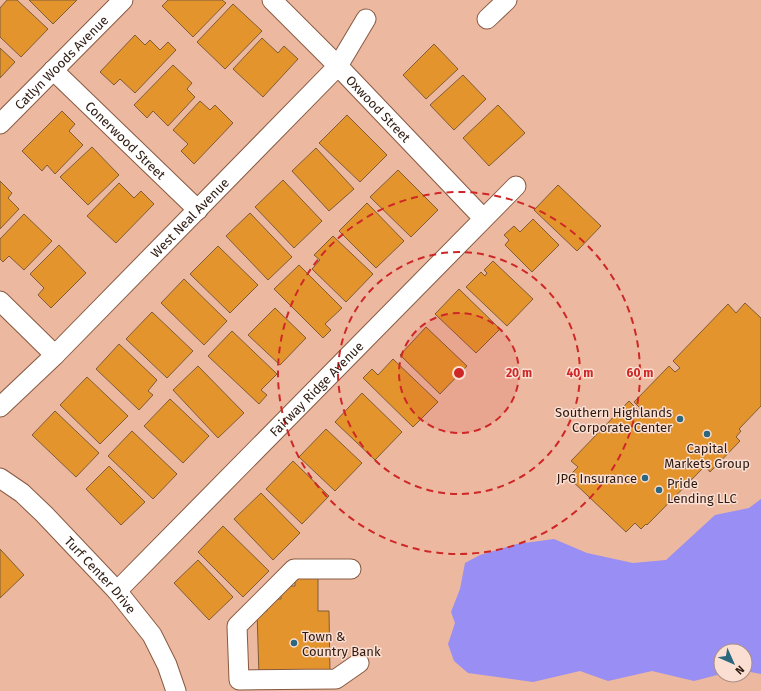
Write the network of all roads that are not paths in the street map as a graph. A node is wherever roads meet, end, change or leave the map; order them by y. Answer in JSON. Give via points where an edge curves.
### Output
{"nodes":[{"id":1,"x":123,"y":0,"type":"edge"},
{"id":2,"x":272,"y":0,"type":"edge"},
{"id":3,"x":507,"y":0,"type":"edge"},
{"id":4,"x":366,"y":19,"type":"dead end"},
{"id":5,"x":487,"y":19,"type":"dead end"},
{"id":6,"x":338,"y":66,"type":"junction"},
{"id":7,"x":54,"y":70,"type":"junction"},
{"id":8,"x":0,"y":124,"type":"edge"},
{"id":9,"x":516,"y":186,"type":"dead end"},
{"id":10,"x":198,"y":210,"type":"junction"},
{"id":11,"x":483,"y":218,"type":"junction"},
{"id":12,"x":0,"y":301,"type":"edge"},
{"id":13,"x":55,"y":355,"type":"junction"},
{"id":14,"x":0,"y":408,"type":"edge"},
{"id":15,"x":0,"y":478,"type":"edge"},
{"id":16,"x":351,"y":569,"type":"dead end"},
{"id":17,"x":117,"y":591,"type":"junction"},
{"id":18,"x":359,"y":663,"type":"dead end"},
{"id":19,"x":176,"y":691,"type":"edge"}],
"edges":[{"from":1,"to":7,"type":"street","name":"Catlyn Woods Avenue"},
{"from":2,"to":6,"type":"street","name":"Oxwood Street"},
{"from":3,"to":5,"type":"street"},
{"from":4,"to":6,"type":"street","name":"West Neal Avenue"},
{"from":6,"to":10,"type":"street","name":"West Neal Avenue"},
{"from":6,"to":11,"type":"street","name":"Oxwood Street"},
{"from":7,"to":8,"type":"street","name":"Catlyn Woods Avenue"},
{"from":7,"to":10,"type":"street","name":"Conerwood Street"},
{"from":9,"to":11,"type":"street","name":"Fairway Ridge Avenue"},
{"from":10,"to":13,"type":"street","name":"West Neal Avenue"},
{"from":11,"to":17,"type":"street","name":"Fairway Ridge Avenue"},
{"from":12,"to":13,"type":"street"},
{"from":13,"to":14,"type":"street","name":"West Neal Avenue"},
{"from":15,"to":17,"type":"street","name":"Turf Center Drive","via":[[22,493],[44,514]]},
{"from":16,"to":18,"type":"street","via":[[294,569],[237,626],[239,680],[336,679]]},
{"from":17,"to":19,"type":"street","name":"Turf Center Drive","via":[[152,635]]}]}
